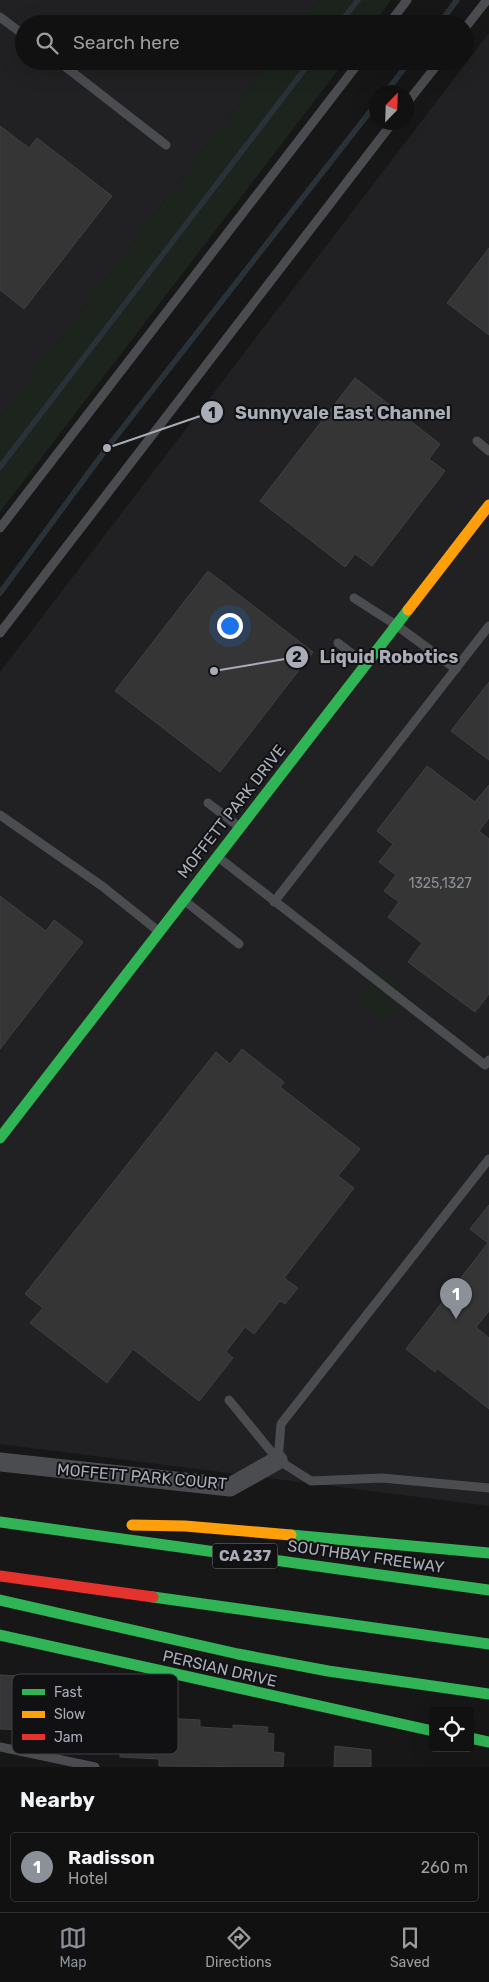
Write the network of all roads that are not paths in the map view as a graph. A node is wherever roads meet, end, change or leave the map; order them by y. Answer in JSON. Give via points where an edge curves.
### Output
{"nodes":[{"id":1,"x":407,"y":0,"type":"edge"},
{"id":2,"x":487,"y":0,"type":"edge"},
{"id":3,"x":395,"y":15,"type":"edge"},
{"id":4,"x":0,"y":17,"type":"edge"},
{"id":5,"x":474,"y":17,"type":"edge"},
{"id":6,"x":15,"y":28,"type":"edge"},
{"id":7,"x":70,"y":70,"type":"edge"},
{"id":8,"x":353,"y":70,"type":"edge"},
{"id":9,"x":433,"y":70,"type":"edge"},
{"id":10,"x":414,"y":94,"type":"edge"},
{"id":11,"x":386,"y":130,"type":"edge"},
{"id":12,"x":166,"y":145,"type":"dead end"},
{"id":13,"x":477,"y":441,"type":"dead end"},
{"id":14,"x":489,"y":451,"type":"edge"},
{"id":15,"x":489,"y":505,"type":"edge"},
{"id":16,"x":0,"y":528,"type":"edge"},
{"id":17,"x":354,"y":598,"type":"dead end"},
{"id":18,"x":396,"y":624,"type":"junction"},
{"id":19,"x":489,"y":626,"type":"edge"},
{"id":20,"x":0,"y":633,"type":"edge"},
{"id":21,"x":338,"y":643,"type":"dead end"},
{"id":22,"x":366,"y":664,"type":"junction"},
{"id":23,"x":456,"y":669,"type":"junction"},
{"id":24,"x":208,"y":803,"type":"dead end"},
{"id":25,"x":0,"y":814,"type":"edge"},
{"id":26,"x":240,"y":827,"type":"junction"},
{"id":27,"x":217,"y":857,"type":"junction"},
{"id":28,"x":184,"y":900,"type":"junction"},
{"id":29,"x":274,"y":902,"type":"junction"},
{"id":30,"x":159,"y":932,"type":"junction"},
{"id":31,"x":239,"y":944,"type":"dead end"},
{"id":32,"x":489,"y":1060,"type":"edge"},
{"id":33,"x":0,"y":1138,"type":"edge"},
{"id":34,"x":489,"y":1159,"type":"edge"},
{"id":35,"x":229,"y":1400,"type":"dead end"},
{"id":36,"x":278,"y":1460,"type":"junction"},
{"id":37,"x":0,"y":1462,"type":"edge"},
{"id":38,"x":489,"y":1488,"type":"edge"},
{"id":39,"x":5,"y":1522,"type":"edge"},
{"id":40,"x":489,"y":1553,"type":"edge"},
{"id":41,"x":0,"y":1576,"type":"edge"},
{"id":42,"x":489,"y":1590,"type":"edge"},
{"id":43,"x":0,"y":1600,"type":"edge"},
{"id":44,"x":0,"y":1635,"type":"edge"},
{"id":45,"x":489,"y":1644,"type":"edge"},
{"id":46,"x":178,"y":1674,"type":"edge"},
{"id":47,"x":178,"y":1674,"type":"edge"},
{"id":48,"x":489,"y":1694,"type":"edge"},
{"id":49,"x":429,"y":1729,"type":"edge"},
{"id":50,"x":474,"y":1739,"type":"edge"},
{"id":51,"x":489,"y":1742,"type":"edge"},
{"id":52,"x":33,"y":1754,"type":"edge"},
{"id":53,"x":95,"y":1767,"type":"edge"}],
"edges":[{"from":1,"to":3,"type":"lane"},
{"from":2,"to":5,"type":"lane"},
{"from":4,"to":6,"type":"lane"},
{"from":7,"to":12,"type":"lane"},
{"from":8,"to":16,"type":"lane"},
{"from":9,"to":10,"type":"lane"},
{"from":11,"to":20,"type":"lane"},
{"from":13,"to":14,"type":"lane"},
{"from":15,"to":18,"type":"main road","name":"MOFFETT PARK DRIVE"},
{"from":17,"to":18,"type":"lane"},
{"from":18,"to":22,"type":"main road","name":"MOFFETT PARK DRIVE"},
{"from":18,"to":23,"type":"lane"},
{"from":19,"to":23,"type":"lane"},
{"from":21,"to":22,"type":"lane"},
{"from":22,"to":26,"type":"main road","name":"MOFFETT PARK DRIVE"},
{"from":23,"to":29,"type":"lane"},
{"from":24,"to":26,"type":"lane"},
{"from":25,"to":30,"type":"lane","via":[[102,886]]},
{"from":26,"to":27,"type":"main road","name":"MOFFETT PARK DRIVE"},
{"from":27,"to":28,"type":"main road","name":"MOFFETT PARK DRIVE"},
{"from":27,"to":29,"type":"lane"},
{"from":28,"to":30,"type":"main road","name":"MOFFETT PARK DRIVE"},
{"from":28,"to":31,"type":"lane"},
{"from":29,"to":32,"type":"lane","via":[[485,1065]]},
{"from":30,"to":33,"type":"main road","name":"MOFFETT PARK DRIVE"},
{"from":34,"to":36,"type":"lane","via":[[281,1424]]},
{"from":35,"to":36,"type":"lane"},
{"from":36,"to":37,"type":"street","name":"MOFFETT PARK COURT","via":[[230,1487]]},
{"from":36,"to":38,"type":"lane","via":[[311,1481],[382,1478]]},
{"from":39,"to":40,"type":"main road","via":[[185,1526]]},
{"from":39,"to":42,"type":"main road","name":"SOUTHBAY FREEWAY","number":"CA 237"},
{"from":41,"to":45,"type":"main road"},
{"from":43,"to":48,"type":"main road","via":[[238,1654],[328,1671]]},
{"from":44,"to":46,"type":"main road","name":"PERSIAN DRIVE"},
{"from":47,"to":49,"type":"main road","name":"PERSIAN DRIVE"},
{"from":50,"to":51,"type":"main road"},
{"from":52,"to":53,"type":"lane"}]}
